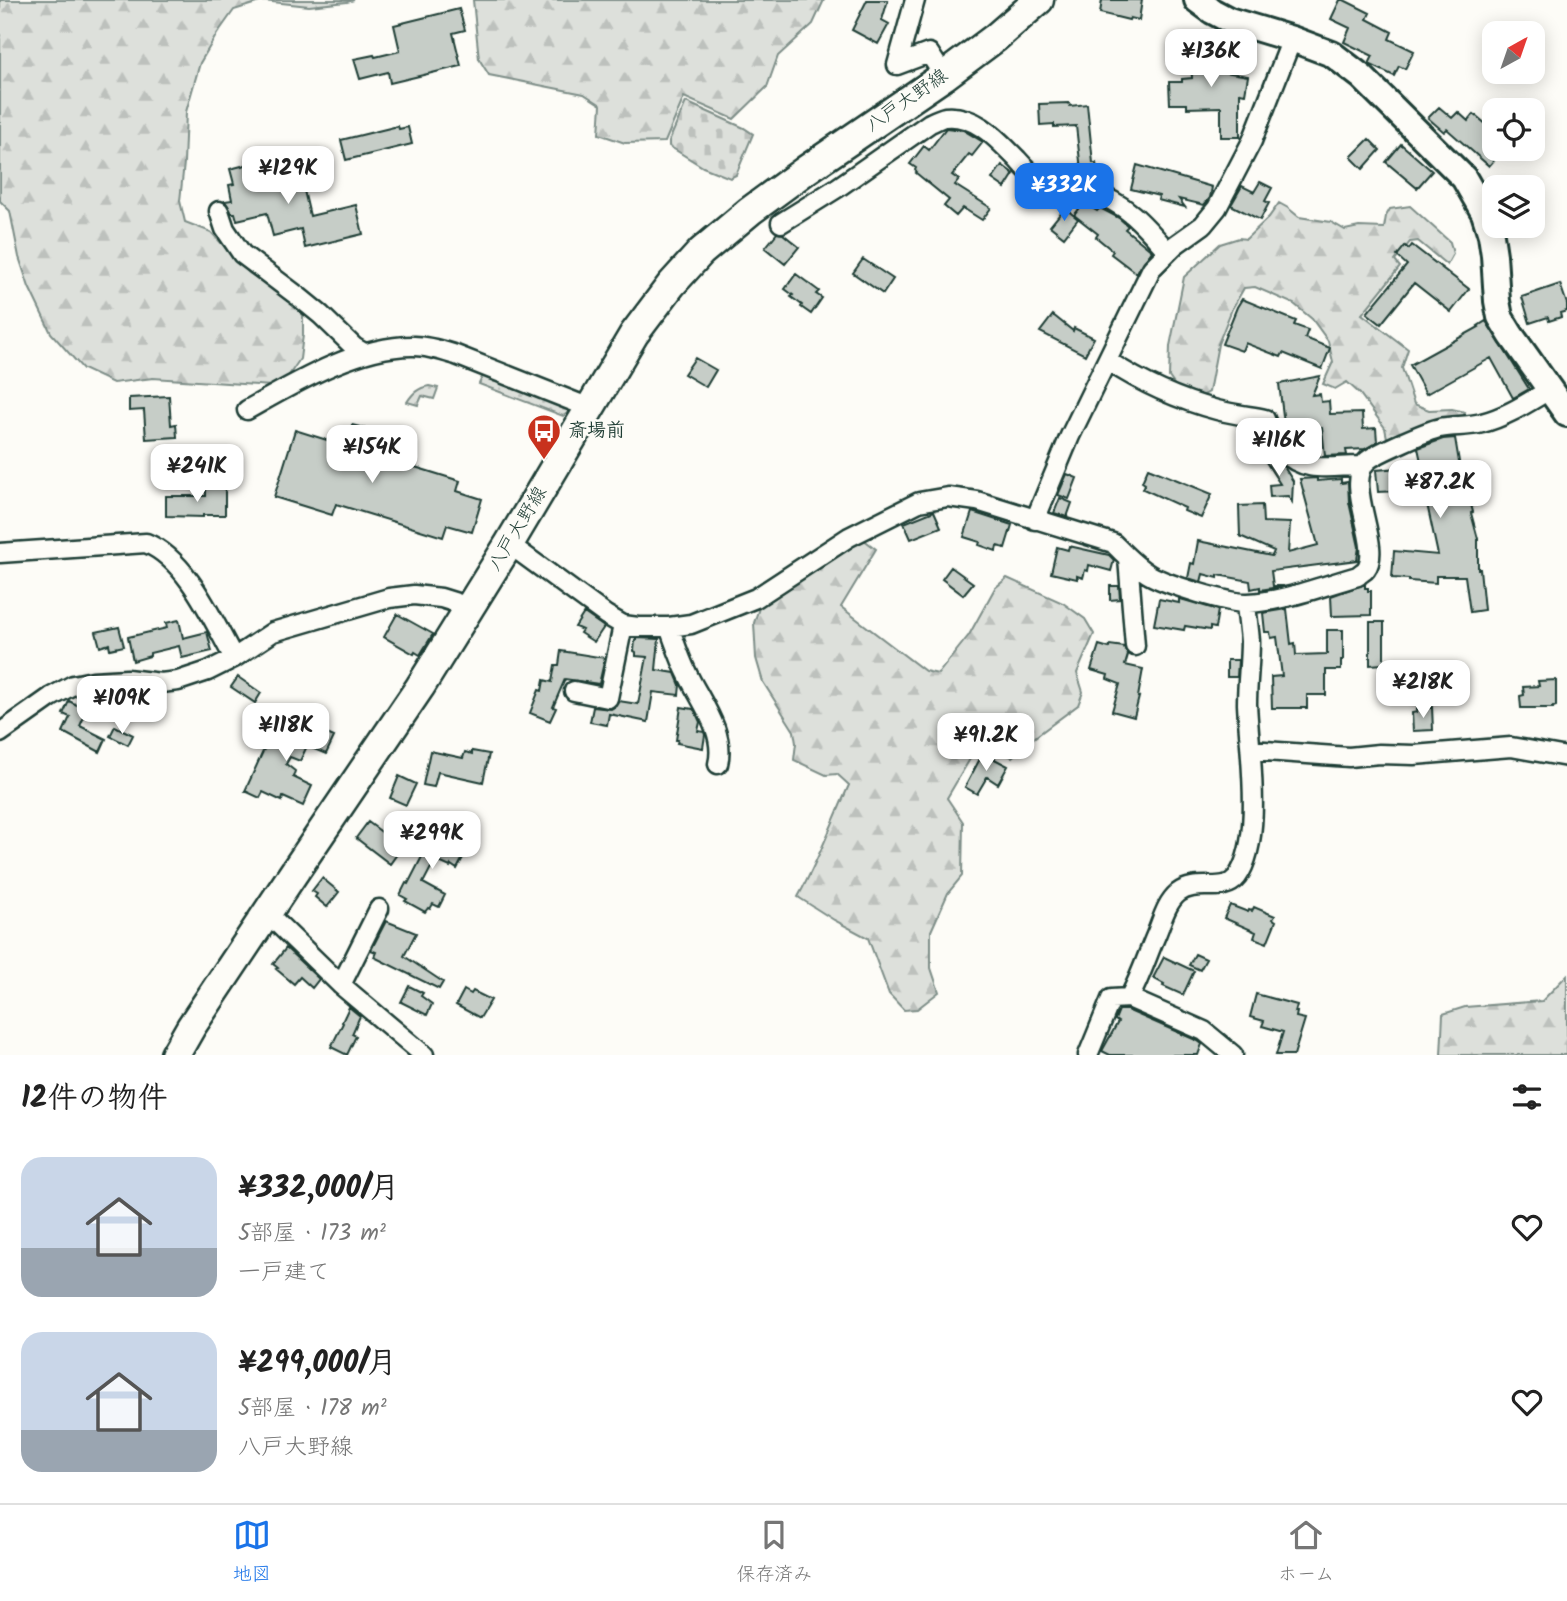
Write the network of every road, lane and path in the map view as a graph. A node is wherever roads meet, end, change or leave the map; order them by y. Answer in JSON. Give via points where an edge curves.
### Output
{"nodes":[{"id":1,"x":915,"y":0,"type":"edge"},
{"id":2,"x":1039,"y":0,"type":"edge"},
{"id":3,"x":1197,"y":0,"type":"edge"},
{"id":4,"x":1292,"y":38,"type":"junction"},
{"id":5,"x":944,"y":76,"type":"junction"},
{"id":6,"x":219,"y":211,"type":"dead end"},
{"id":7,"x":781,"y":223,"type":"dead end"},
{"id":8,"x":1168,"y":252,"type":"junction"},
{"id":9,"x":364,"y":353,"type":"junction"},
{"id":10,"x":1108,"y":361,"type":"junction"},
{"id":11,"x":1549,"y":390,"type":"junction"},
{"id":12,"x":590,"y":408,"type":"junction"},
{"id":13,"x":247,"y":410,"type":"dead end"},
{"id":14,"x":1567,"y":414,"type":"edge"},
{"id":15,"x":1363,"y":466,"type":"junction"},
{"id":16,"x":1035,"y":520,"type":"junction"},
{"id":17,"x":509,"y":544,"type":"junction"},
{"id":18,"x":0,"y":553,"type":"edge"},
{"id":19,"x":1128,"y":558,"type":"junction"},
{"id":20,"x":1246,"y":604,"type":"junction"},
{"id":21,"x":470,"y":607,"type":"junction"},
{"id":22,"x":623,"y":625,"type":"junction"},
{"id":23,"x":668,"y":628,"type":"junction"},
{"id":24,"x":1135,"y":646,"type":"dead end"},
{"id":25,"x":234,"y":657,"type":"junction"},
{"id":26,"x":575,"y":691,"type":"dead end"},
{"id":27,"x":0,"y":733,"type":"edge"},
{"id":28,"x":1251,"y":750,"type":"junction"},
{"id":29,"x":1567,"y":757,"type":"edge"},
{"id":30,"x":718,"y":764,"type":"dead end"},
{"id":31,"x":379,"y":909,"type":"dead end"},
{"id":32,"x":267,"y":913,"type":"junction"},
{"id":33,"x":341,"y":985,"type":"junction"},
{"id":34,"x":1129,"y":998,"type":"junction"},
{"id":35,"x":175,"y":1055,"type":"edge"},
{"id":36,"x":424,"y":1055,"type":"edge"},
{"id":37,"x":1088,"y":1055,"type":"edge"},
{"id":38,"x":1233,"y":1055,"type":"edge"}],
"edges":[{"from":1,"to":5,"type":"street","via":[[897,65],[929,52]]},
{"from":2,"to":5,"type":"main road","name":"八戸大野線"},
{"from":3,"to":4,"type":"street","via":[[1229,20]]},
{"from":4,"to":8,"type":"street","via":[[1252,141],[1217,208]]},
{"from":4,"to":11,"type":"street","via":[[1346,64],[1464,178],[1491,235],[1500,317]]},
{"from":5,"to":12,"type":"main road","name":"八戸大野線","via":[[806,170],[701,252],[634,334]]},
{"from":6,"to":9,"type":"street","via":[[242,254]]},
{"from":7,"to":8,"type":"street","via":[[930,123],[944,117],[959,118],[986,131],[1041,180],[1115,202]]},
{"from":8,"to":10,"type":"street","via":[[1152,268]]},
{"from":9,"to":12,"type":"street","via":[[411,346],[433,349]]},
{"from":9,"to":13,"type":"street"},
{"from":10,"to":15,"type":"street","via":[[1181,398],[1265,419],[1279,448],[1303,466]]},
{"from":10,"to":16,"type":"street"},
{"from":11,"to":14,"type":"street"},
{"from":11,"to":15,"type":"street","via":[[1480,424],[1438,428],[1377,454]]},
{"from":12,"to":17,"type":"main road","name":"八戸大野線"},
{"from":15,"to":20,"type":"street","via":[[1358,482],[1370,554],[1367,569],[1358,576]]},
{"from":16,"to":19,"type":"street","via":[[1113,543]]},
{"from":16,"to":23,"type":"street","via":[[977,501],[948,497],[919,502],[849,537],[756,598],[691,624]]},
{"from":17,"to":21,"type":"main road","name":"八戸大野線"},
{"from":17,"to":22,"type":"street"},
{"from":18,"to":25,"type":"street","via":[[146,543],[156,547],[181,568]]},
{"from":19,"to":20,"type":"street","via":[[1149,575]]},
{"from":19,"to":24,"type":"street"},
{"from":20,"to":28,"type":"street"},
{"from":21,"to":25,"type":"street","via":[[414,595],[388,598],[273,632]]},
{"from":21,"to":32,"type":"main road","name":"八戸大野線"},
{"from":22,"to":23,"type":"street"},
{"from":22,"to":26,"type":"street","via":[[608,698]]},
{"from":23,"to":30,"type":"street","via":[[715,730],[721,753]]},
{"from":25,"to":27,"type":"street","via":[[178,681],[127,679],[73,685]]},
{"from":28,"to":29,"type":"street","via":[[1349,757],[1511,747]]},
{"from":28,"to":34,"type":"street","via":[[1253,812],[1242,869],[1225,886],[1199,885],[1178,893],[1167,906]]},
{"from":31,"to":33,"type":"street"},
{"from":32,"to":33,"type":"street"},
{"from":32,"to":35,"type":"main road","name":"八戸大野線"},
{"from":33,"to":36,"type":"street"},
{"from":34,"to":37,"type":"street","via":[[1111,999]]},
{"from":34,"to":38,"type":"street","via":[[1205,1031]]}]}
